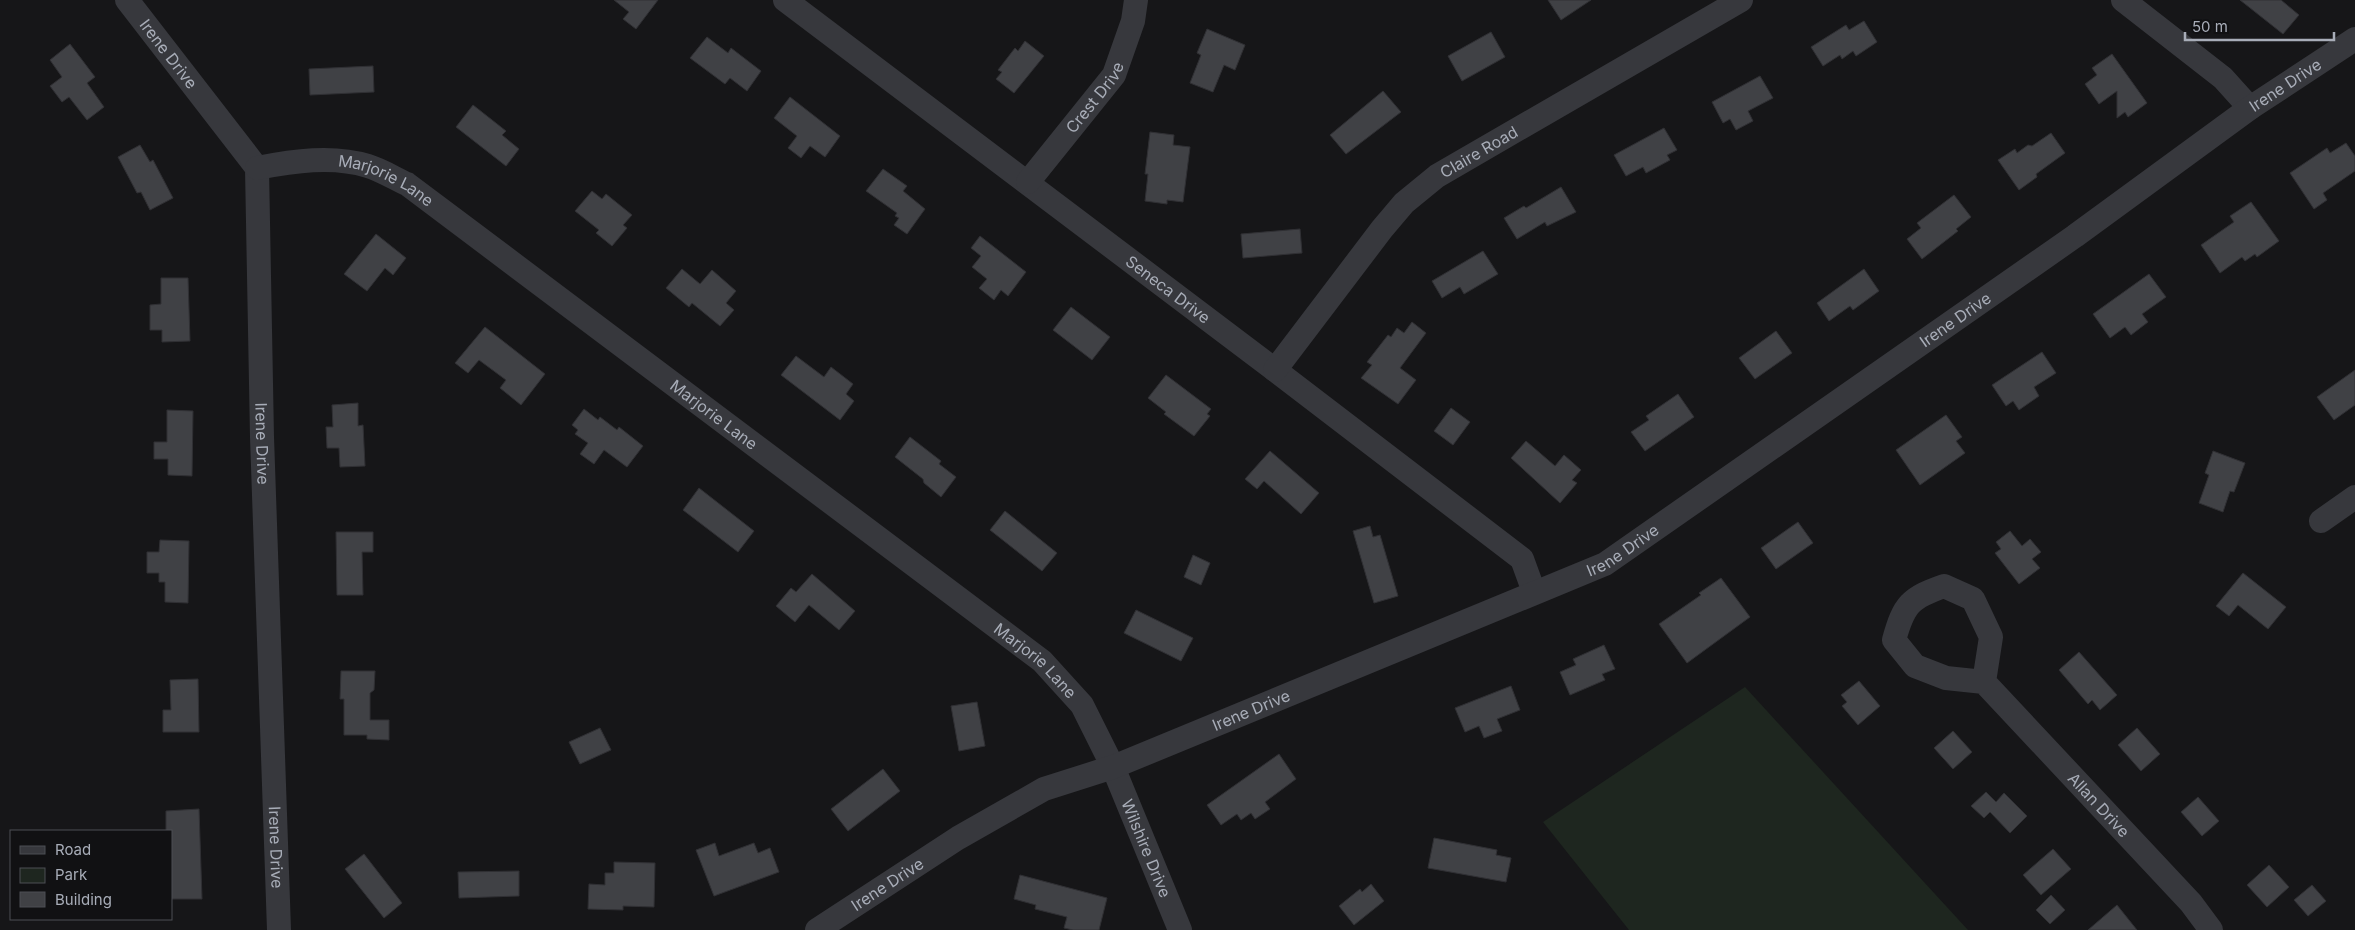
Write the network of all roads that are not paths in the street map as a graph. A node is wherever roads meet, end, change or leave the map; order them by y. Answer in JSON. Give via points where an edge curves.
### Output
{"nodes":[{"id":1,"x":127,"y":0,"type":"edge"},
{"id":2,"x":785,"y":0,"type":"edge"},
{"id":3,"x":1136,"y":0,"type":"edge"},
{"id":4,"x":1741,"y":0,"type":"edge"},
{"id":5,"x":2123,"y":0,"type":"edge"},
{"id":6,"x":2355,"y":39,"type":"edge"},
{"id":7,"x":2250,"y":108,"type":"junction"},
{"id":8,"x":257,"y":168,"type":"junction"},
{"id":9,"x":1028,"y":182,"type":"junction"},
{"id":10,"x":1275,"y":370,"type":"junction"},
{"id":11,"x":2355,"y":497,"type":"edge"},
{"id":12,"x":2321,"y":521,"type":"dead end"},
{"id":13,"x":1534,"y":592,"type":"junction"},
{"id":14,"x":1984,"y":682,"type":"junction"},
{"id":15,"x":1113,"y":767,"type":"junction"},
{"id":16,"x":279,"y":930,"type":"edge"},
{"id":17,"x":817,"y":930,"type":"edge"},
{"id":18,"x":1180,"y":930,"type":"edge"},
{"id":19,"x":2211,"y":930,"type":"edge"}],
"edges":[{"from":1,"to":8,"type":"street","name":"Irene Drive"},
{"from":2,"to":9,"type":"street","name":"Seneca Drive"},
{"from":3,"to":9,"type":"street","name":"Crest Drive","via":[[1133,22],[1114,75]]},
{"from":4,"to":10,"type":"street","name":"Claire Road","via":[[1437,176],[1404,203]]},
{"from":5,"to":7,"type":"street","via":[[2223,78]]},
{"from":6,"to":7,"type":"street","name":"Irene Drive"},
{"from":7,"to":13,"type":"street","name":"Irene Drive","via":[[2075,236],[1605,564]]},
{"from":8,"to":15,"type":"street","name":"Marjorie Lane","via":[[291,161],[337,160],[369,166],[407,184],[1042,661],[1082,705]]},
{"from":8,"to":16,"type":"street","name":"Irene Drive","via":[[262,437]]},
{"from":9,"to":10,"type":"street","name":"Seneca Drive"},
{"from":10,"to":13,"type":"street","name":"Seneca Drive","via":[[1522,559]]},
{"from":11,"to":12,"type":"street"},
{"from":13,"to":15,"type":"street","name":"Irene Drive"},
{"from":14,"to":14,"type":"street","via":[[1946,678],[1915,666],[1894,640],[1901,615],[1919,595],[1944,586],[1973,599],[1991,637]]},
{"from":14,"to":19,"type":"street","name":"Allan Drive","via":[[2191,903]]},
{"from":15,"to":17,"type":"street","name":"Irene Drive","via":[[1044,789],[958,838]]},
{"from":15,"to":18,"type":"street","name":"Wilshire Drive"}]}
